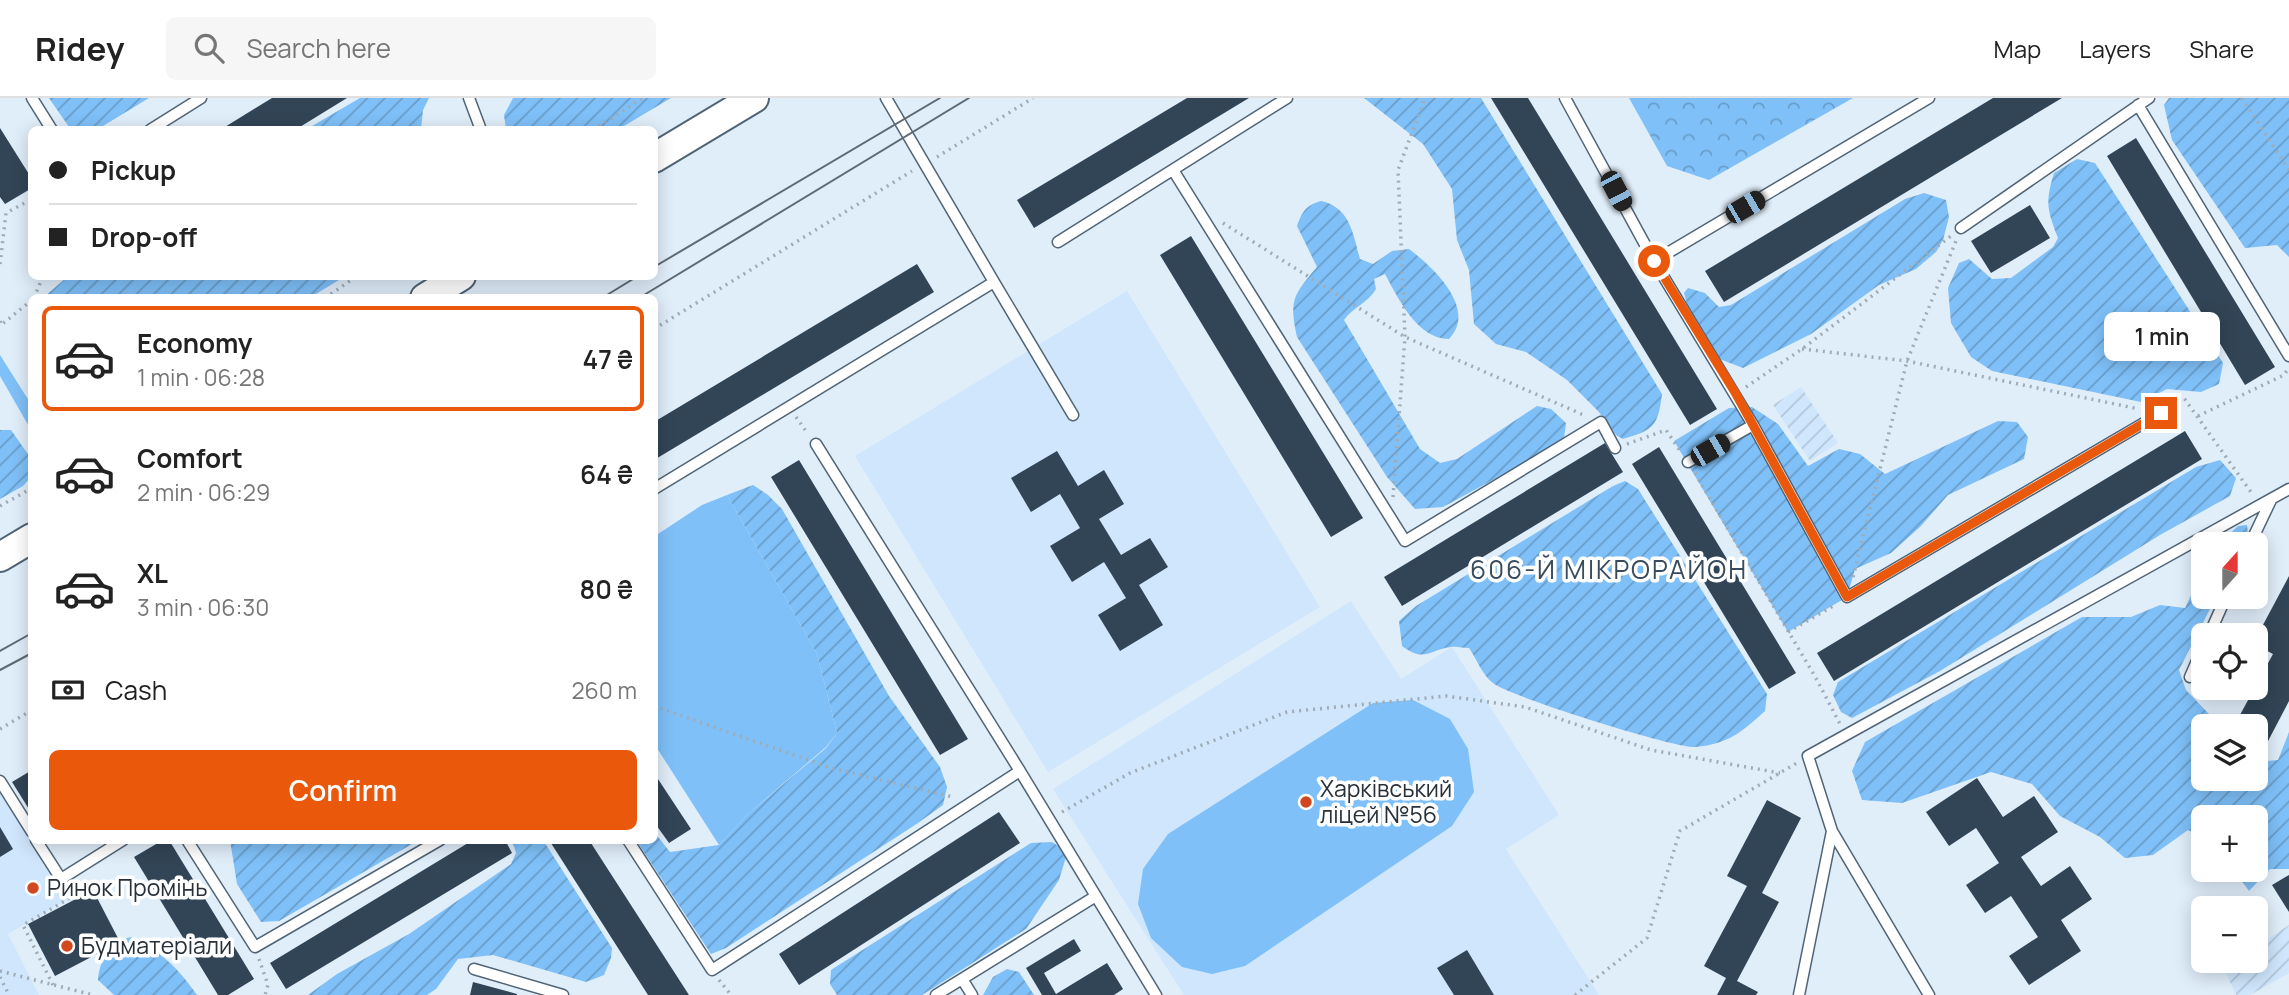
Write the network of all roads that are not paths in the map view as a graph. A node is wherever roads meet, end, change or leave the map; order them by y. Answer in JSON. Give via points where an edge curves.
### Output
{"nodes":[{"id":1,"x":32,"y":98,"type":"edge"},
{"id":2,"x":201,"y":98,"type":"edge"},
{"id":3,"x":469,"y":98,"type":"edge"},
{"id":4,"x":754,"y":98,"type":"edge"},
{"id":5,"x":886,"y":98,"type":"edge"},
{"id":6,"x":1287,"y":98,"type":"edge"},
{"id":7,"x":1565,"y":98,"type":"edge"},
{"id":8,"x":1929,"y":98,"type":"edge"},
{"id":9,"x":2150,"y":98,"type":"edge"},
{"id":10,"x":2138,"y":105,"type":"junction"},
{"id":11,"x":50,"y":126,"type":"edge"},
{"id":12,"x":156,"y":126,"type":"edge"},
{"id":13,"x":480,"y":126,"type":"edge"},
{"id":14,"x":658,"y":156,"type":"edge"},
{"id":15,"x":1173,"y":170,"type":"junction"},
{"id":16,"x":1961,"y":228,"type":"road end"},
{"id":17,"x":1058,"y":242,"type":"dead end"},
{"id":18,"x":1654,"y":261,"type":"junction"},
{"id":19,"x":454,"y":280,"type":"edge"},
{"id":20,"x":994,"y":282,"type":"junction"},
{"id":21,"x":432,"y":294,"type":"edge"},
{"id":22,"x":2289,"y":356,"type":"edge"},
{"id":23,"x":2161,"y":413,"type":"road end"},
{"id":24,"x":1073,"y":415,"type":"dead end"},
{"id":25,"x":1753,"y":425,"type":"junction"},
{"id":26,"x":816,"y":444,"type":"road end"},
{"id":27,"x":1615,"y":448,"type":"road end"},
{"id":28,"x":1688,"y":462,"type":"road end"},
{"id":29,"x":658,"y":487,"type":"edge"},
{"id":30,"x":2289,"y":489,"type":"edge"},
{"id":31,"x":2271,"y":499,"type":"junction"},
{"id":32,"x":2256,"y":532,"type":"edge"},
{"id":33,"x":28,"y":540,"type":"edge"},
{"id":34,"x":0,"y":557,"type":"edge"},
{"id":35,"x":1020,"y":771,"type":"junction"},
{"id":36,"x":0,"y":781,"type":"edge"},
{"id":37,"x":28,"y":826,"type":"edge"},
{"id":38,"x":1832,"y":831,"type":"junction"},
{"id":39,"x":39,"y":844,"type":"edge"},
{"id":40,"x":117,"y":844,"type":"edge"},
{"id":41,"x":190,"y":844,"type":"edge"},
{"id":42,"x":433,"y":844,"type":"edge"},
{"id":43,"x":631,"y":844,"type":"edge"},
{"id":44,"x":1096,"y":896,"type":"junction"},
{"id":45,"x":474,"y":969,"type":"dead end"},
{"id":46,"x":962,"y":979,"type":"junction"},
{"id":47,"x":563,"y":995,"type":"edge"},
{"id":48,"x":936,"y":995,"type":"edge"},
{"id":49,"x":972,"y":995,"type":"edge"},
{"id":50,"x":1157,"y":995,"type":"edge"},
{"id":51,"x":1799,"y":995,"type":"edge"},
{"id":52,"x":1928,"y":995,"type":"edge"}],
"edges":[{"from":1,"to":11,"type":"lane"},
{"from":2,"to":12,"type":"lane"},
{"from":3,"to":13,"type":"lane"},
{"from":4,"to":14,"type":"main road"},
{"from":5,"to":20,"type":"lane"},
{"from":6,"to":15,"type":"lane"},
{"from":7,"to":18,"type":"lane"},
{"from":8,"to":18,"type":"lane"},
{"from":9,"to":10,"type":"lane"},
{"from":10,"to":16,"type":"lane"},
{"from":10,"to":22,"type":"lane"},
{"from":15,"to":17,"type":"lane"},
{"from":15,"to":27,"type":"lane","via":[[1405,541],[1601,422]]},
{"from":18,"to":25,"type":"lane"},
{"from":19,"to":21,"type":"main road"},
{"from":20,"to":24,"type":"lane"},
{"from":20,"to":29,"type":"lane"},
{"from":23,"to":25,"type":"lane","via":[[1847,597]]},
{"from":25,"to":28,"type":"lane"},
{"from":26,"to":35,"type":"lane"},
{"from":30,"to":31,"type":"lane"},
{"from":31,"to":32,"type":"lane"},
{"from":31,"to":38,"type":"lane","via":[[1808,756]]},
{"from":33,"to":34,"type":"main road"},
{"from":35,"to":43,"type":"lane","via":[[712,970]]},
{"from":35,"to":44,"type":"lane"},
{"from":36,"to":37,"type":"lane"},
{"from":38,"to":51,"type":"lane"},
{"from":38,"to":52,"type":"lane"},
{"from":39,"to":40,"type":"lane","via":[[61,879]]},
{"from":41,"to":42,"type":"lane","via":[[255,947]]},
{"from":44,"to":46,"type":"lane"},
{"from":44,"to":50,"type":"lane"},
{"from":45,"to":47,"type":"lane"},
{"from":46,"to":48,"type":"lane"},
{"from":46,"to":49,"type":"lane"}]}
